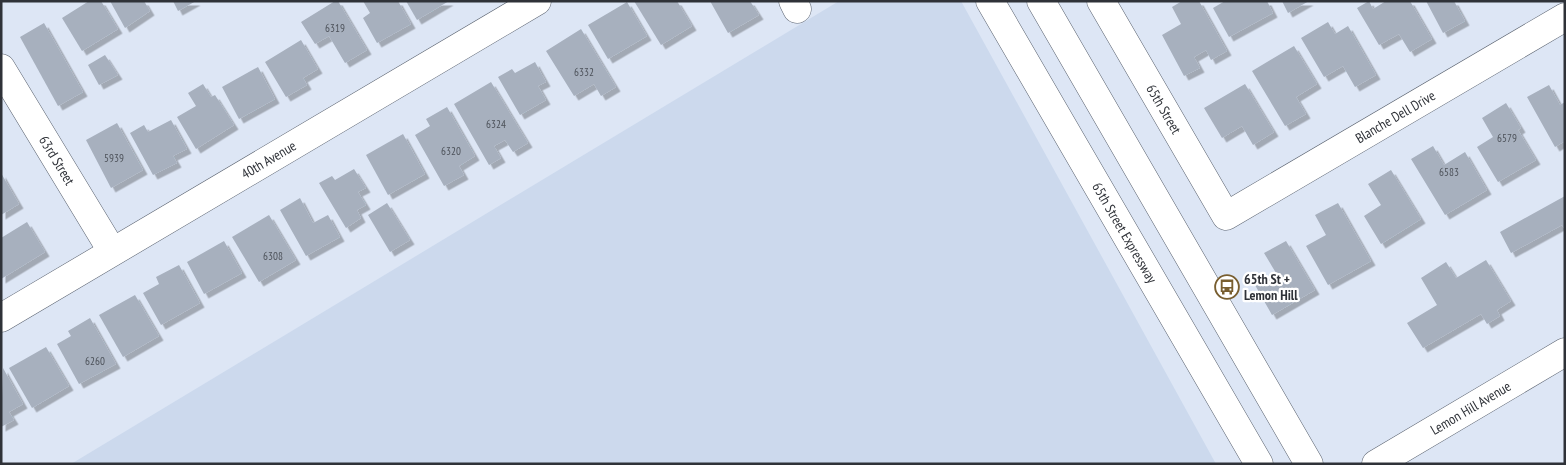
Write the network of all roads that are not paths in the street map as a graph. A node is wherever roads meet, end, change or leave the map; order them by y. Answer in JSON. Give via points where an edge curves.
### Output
{"nodes":[{"id":1,"x":537,"y":1,"type":"edge"},
{"id":2,"x":990,"y":1,"type":"edge"},
{"id":3,"x":1041,"y":1,"type":"edge"},
{"id":4,"x":1101,"y":1,"type":"edge"},
{"id":5,"x":1565,"y":17,"type":"edge"},
{"id":6,"x":1,"y":68,"type":"edge"},
{"id":7,"x":1226,"y":216,"type":"joint"},
{"id":8,"x":112,"y":252,"type":"junction"},
{"id":9,"x":1,"y":318,"type":"edge"},
{"id":10,"x":1565,"y":352,"type":"edge"},
{"id":11,"x":1259,"y":464,"type":"edge"},
{"id":12,"x":1310,"y":464,"type":"edge"},
{"id":13,"x":1376,"y":464,"type":"edge"}],
"edges":[{"from":1,"to":8,"type":"street","name":"40th Avenue"},
{"from":2,"to":11,"type":"street","name":"65th Street Expressway"},
{"from":3,"to":12,"type":"street"},
{"from":4,"to":7,"type":"street","name":"65th Street"},
{"from":5,"to":7,"type":"street","name":"Blanche Dell Drive"},
{"from":6,"to":8,"type":"street","name":"63rd Street"},
{"from":8,"to":9,"type":"street","name":"40th Avenue"},
{"from":10,"to":13,"type":"street","name":"Lemon Hill Avenue"}]}
